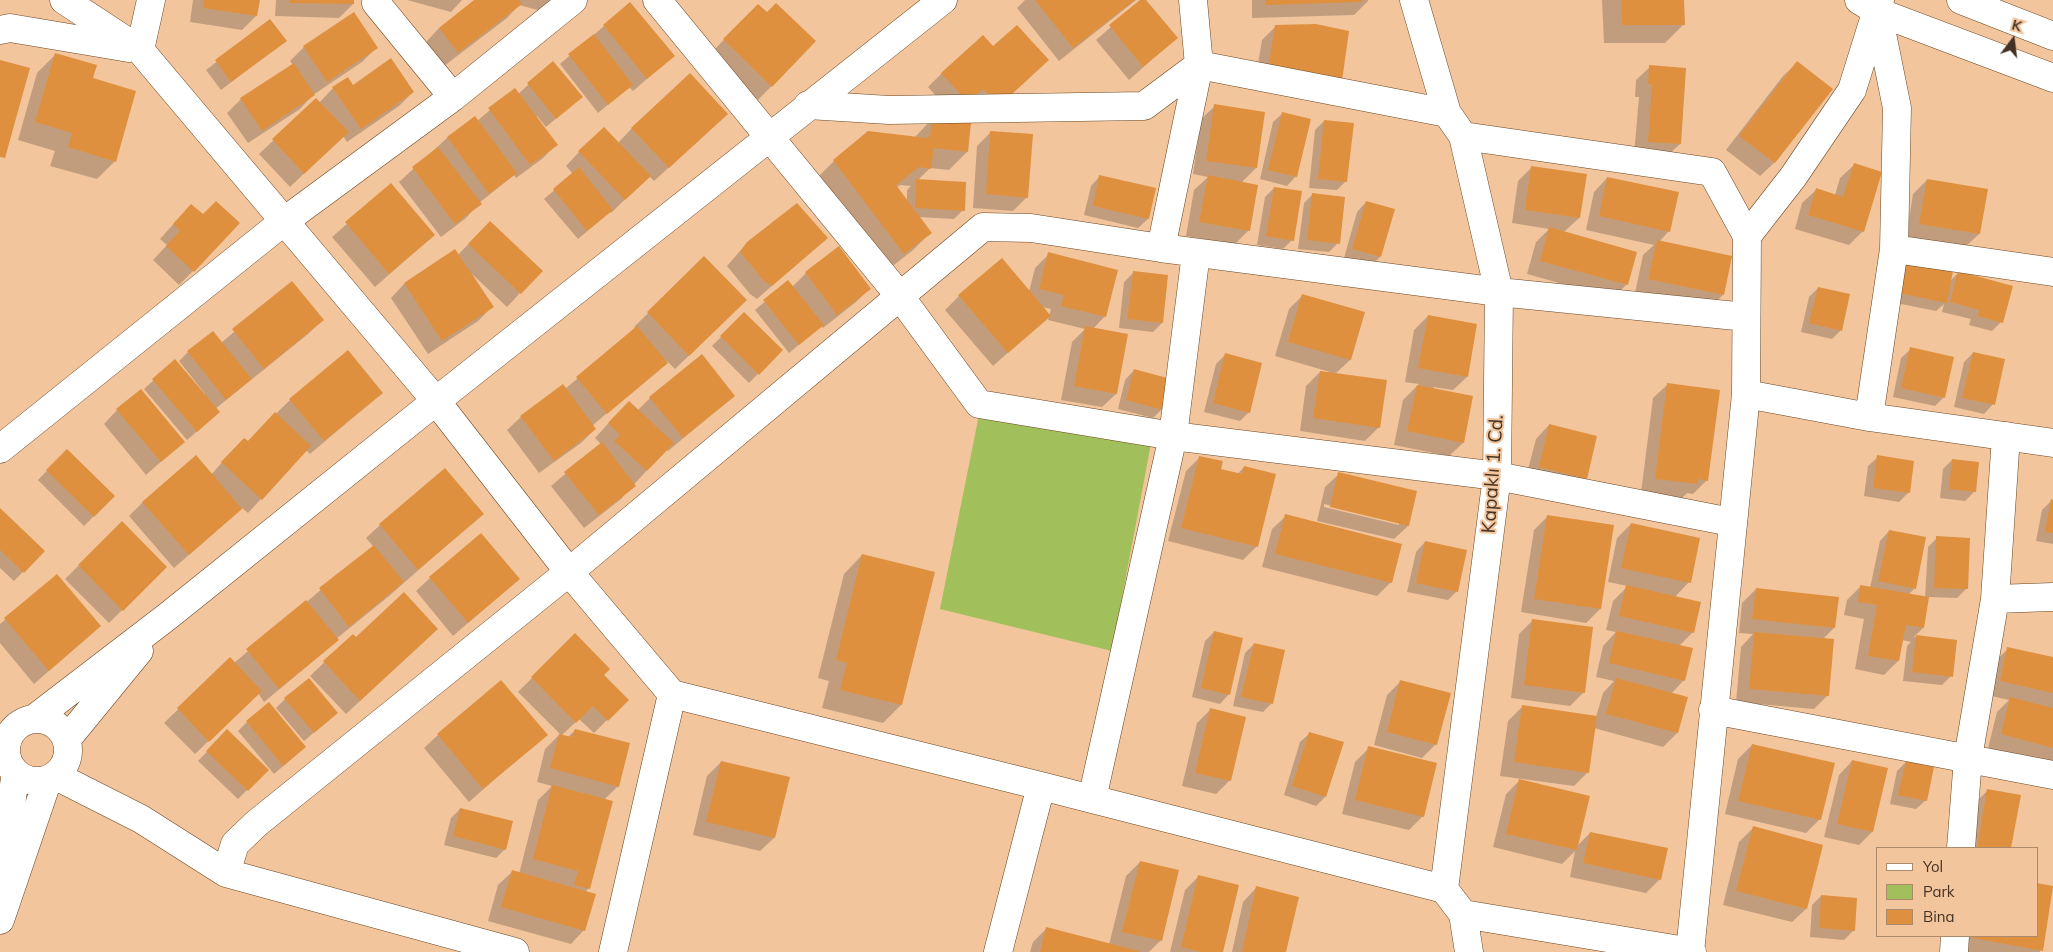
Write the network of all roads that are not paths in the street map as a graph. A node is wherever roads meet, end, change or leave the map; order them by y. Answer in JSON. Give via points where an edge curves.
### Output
{"nodes":[{"id":1,"x":64,"y":0,"type":"edge"},
{"id":2,"x":151,"y":0,"type":"edge"},
{"id":3,"x":377,"y":0,"type":"edge"},
{"id":4,"x":573,"y":0,"type":"edge"},
{"id":5,"x":657,"y":0,"type":"edge"},
{"id":6,"x":943,"y":0,"type":"edge"},
{"id":7,"x":1193,"y":0,"type":"edge"},
{"id":8,"x":1414,"y":0,"type":"edge"},
{"id":9,"x":1962,"y":0,"type":"edge"},
{"id":10,"x":1872,"y":4,"type":"edge"},
{"id":11,"x":914,"y":9,"type":"edge"},
{"id":12,"x":0,"y":30,"type":"edge"},
{"id":13,"x":2053,"y":36,"type":"edge"},
{"id":14,"x":140,"y":50,"type":"junction"},
{"id":15,"x":1199,"y":65,"type":"junction"},
{"id":16,"x":2053,"y":78,"type":"edge"},
{"id":17,"x":453,"y":96,"type":"junction"},
{"id":18,"x":808,"y":104,"type":"junction"},
{"id":19,"x":1447,"y":113,"type":"junction"},
{"id":20,"x":769,"y":136,"type":"junction"},
{"id":21,"x":1463,"y":136,"type":"junction"},
{"id":22,"x":283,"y":222,"type":"junction"},
{"id":23,"x":1747,"y":236,"type":"junction"},
{"id":24,"x":1161,"y":248,"type":"junction"},
{"id":25,"x":1894,"y":249,"type":"junction"},
{"id":26,"x":1196,"y":253,"type":"junction"},
{"id":27,"x":2053,"y":272,"type":"edge"},
{"id":28,"x":1499,"y":292,"type":"junction"},
{"id":29,"x":900,"y":295,"type":"junction"},
{"id":30,"x":1746,"y":317,"type":"junction"},
{"id":31,"x":1746,"y":394,"type":"junction"},
{"id":32,"x":436,"y":400,"type":"junction"},
{"id":33,"x":1869,"y":417,"type":"junction"},
{"id":34,"x":1173,"y":436,"type":"junction"},
{"id":35,"x":2006,"y":436,"type":"junction"},
{"id":36,"x":2053,"y":443,"type":"edge"},
{"id":37,"x":0,"y":449,"type":"edge"},
{"id":38,"x":1497,"y":476,"type":"junction"},
{"id":39,"x":1731,"y":522,"type":"junction"},
{"id":40,"x":569,"y":572,"type":"junction"},
{"id":41,"x":2053,"y":597,"type":"edge"},
{"id":42,"x":1995,"y":600,"type":"junction"},
{"id":43,"x":168,"y":616,"type":"junction"},
{"id":44,"x":672,"y":694,"type":"junction"},
{"id":45,"x":1713,"y":710,"type":"junction"},
{"id":46,"x":17,"y":724,"type":"edge"},
{"id":47,"x":1968,"y":758,"type":"junction"},
{"id":48,"x":7,"y":762,"type":"edge"},
{"id":49,"x":60,"y":762,"type":"junction"},
{"id":50,"x":2053,"y":775,"type":"edge"},
{"id":51,"x":1041,"y":786,"type":"junction"},
{"id":52,"x":1092,"y":799,"type":"junction"},
{"id":53,"x":1962,"y":847,"type":"edge"},
{"id":54,"x":0,"y":870,"type":"edge"},
{"id":55,"x":226,"y":873,"type":"junction"},
{"id":56,"x":1444,"y":890,"type":"junction"},
{"id":57,"x":1463,"y":914,"type":"junction"},
{"id":58,"x":0,"y":920,"type":"edge"},
{"id":59,"x":1955,"y":937,"type":"edge"},
{"id":60,"x":515,"y":952,"type":"edge"},
{"id":61,"x":613,"y":952,"type":"edge"},
{"id":62,"x":998,"y":952,"type":"edge"},
{"id":63,"x":1469,"y":952,"type":"edge"},
{"id":64,"x":1691,"y":952,"type":"edge"},
{"id":65,"x":1954,"y":952,"type":"edge"}],
"edges":[{"from":1,"to":14,"type":"street"},
{"from":2,"to":14,"type":"street"},
{"from":3,"to":17,"type":"street","via":[[376,3]]},
{"from":4,"to":17,"type":"street"},
{"from":5,"to":20,"type":"street"},
{"from":6,"to":11,"type":"street"},
{"from":7,"to":15,"type":"street"},
{"from":8,"to":19,"type":"street","name":"Kapaklı 1. Cd."},
{"from":9,"to":13,"type":"street"},
{"from":10,"to":16,"type":"street"},
{"from":10,"to":23,"type":"street","via":[[1852,90],[1793,177]]},
{"from":10,"to":25,"type":"street","via":[[1898,108]]},
{"from":11,"to":18,"type":"street"},
{"from":12,"to":14,"type":"street","via":[[10,28]]},
{"from":14,"to":22,"type":"street"},
{"from":15,"to":18,"type":"street","via":[[1144,106],[889,110]]},
{"from":15,"to":19,"type":"street"},
{"from":15,"to":24,"type":"street"},
{"from":17,"to":22,"type":"street"},
{"from":18,"to":20,"type":"street"},
{"from":19,"to":21,"type":"street","name":"Kapaklı 1. Cd."},
{"from":20,"to":29,"type":"street"},
{"from":20,"to":32,"type":"street"},
{"from":21,"to":23,"type":"street","via":[[1712,172]]},
{"from":21,"to":28,"type":"street","name":"Kapaklı 1. Cd."},
{"from":22,"to":32,"type":"street"},
{"from":22,"to":37,"type":"street"},
{"from":23,"to":30,"type":"street"},
{"from":24,"to":26,"type":"street"},
{"from":24,"to":29,"type":"street","via":[[1032,228],[983,227]]},
{"from":25,"to":27,"type":"street"},
{"from":25,"to":33,"type":"street"},
{"from":26,"to":28,"type":"street"},
{"from":26,"to":34,"type":"street"},
{"from":28,"to":30,"type":"street"},
{"from":28,"to":38,"type":"street","name":"Kapaklı 1. Cd."},
{"from":29,"to":34,"type":"street","via":[[979,404]]},
{"from":29,"to":40,"type":"street"},
{"from":30,"to":31,"type":"street"},
{"from":31,"to":33,"type":"street"},
{"from":31,"to":39,"type":"street"},
{"from":32,"to":40,"type":"street"},
{"from":32,"to":43,"type":"street"},
{"from":33,"to":35,"type":"street"},
{"from":34,"to":38,"type":"street"},
{"from":34,"to":52,"type":"street"},
{"from":35,"to":36,"type":"street"},
{"from":35,"to":42,"type":"street"},
{"from":38,"to":39,"type":"street"},
{"from":38,"to":56,"type":"street","name":"Kapaklı 1. Cd."},
{"from":39,"to":45,"type":"street"},
{"from":40,"to":44,"type":"street"},
{"from":40,"to":55,"type":"street","via":[[257,823],[235,844]]},
{"from":41,"to":42,"type":"street"},
{"from":42,"to":47,"type":"street"},
{"from":43,"to":46,"type":"street"},
{"from":43,"to":49,"type":"street"},
{"from":44,"to":51,"type":"street"},
{"from":44,"to":61,"type":"street"},
{"from":45,"to":47,"type":"street"},
{"from":45,"to":64,"type":"street"},
{"from":46,"to":48,"type":"street","via":[[7,741]]},
{"from":46,"to":49,"type":"street","via":[[55,723]]},
{"from":47,"to":50,"type":"street"},
{"from":47,"to":53,"type":"street"},
{"from":48,"to":49,"type":"street","via":[[31,780]]},
{"from":48,"to":54,"type":"street"},
{"from":49,"to":55,"type":"street"},
{"from":49,"to":58,"type":"street"},
{"from":51,"to":52,"type":"street"},
{"from":51,"to":62,"type":"street"},
{"from":52,"to":56,"type":"street"},
{"from":55,"to":60,"type":"street"},
{"from":56,"to":57,"type":"street"},
{"from":57,"to":63,"type":"street"},
{"from":57,"to":64,"type":"street"},
{"from":59,"to":65,"type":"street"}]}
